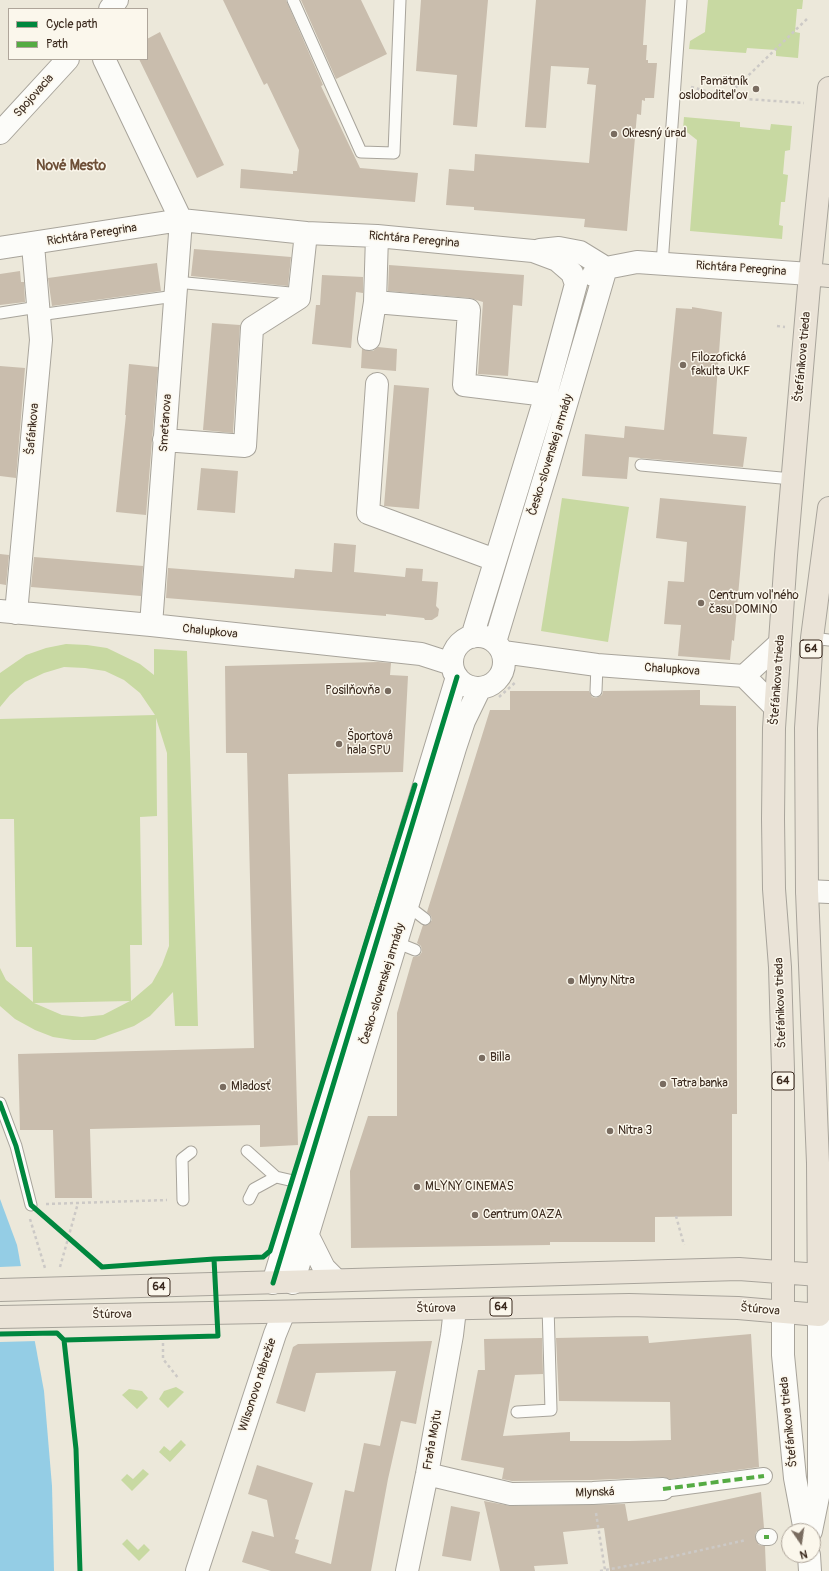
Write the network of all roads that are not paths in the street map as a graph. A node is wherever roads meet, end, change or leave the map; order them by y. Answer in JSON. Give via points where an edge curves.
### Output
{"nodes":[{"id":1,"x":117,"y":0,"type":"edge"},
{"id":2,"x":293,"y":0,"type":"edge"},
{"id":3,"x":400,"y":0,"type":"edge"},
{"id":4,"x":681,"y":0,"type":"edge"},
{"id":5,"x":111,"y":8,"type":"edge"},
{"id":6,"x":67,"y":60,"type":"edge"},
{"id":7,"x":104,"y":60,"type":"edge"},
{"id":8,"x":829,"y":88,"type":"edge"},
{"id":9,"x":0,"y":133,"type":"edge"},
{"id":10,"x":826,"y":146,"type":"edge"},
{"id":11,"x":181,"y":220,"type":"junction"},
{"id":12,"x":306,"y":234,"type":"junction"},
{"id":13,"x":378,"y":236,"type":"junction"},
{"id":14,"x":33,"y":245,"type":"junction"},
{"id":15,"x":0,"y":248,"type":"edge"},
{"id":16,"x":533,"y":251,"type":"junction"},
{"id":17,"x":662,"y":264,"type":"junction"},
{"id":18,"x":606,"y":268,"type":"junction"},
{"id":19,"x":819,"y":275,"type":"edge"},
{"id":20,"x":576,"y":284,"type":"junction"},
{"id":21,"x":176,"y":289,"type":"junction"},
{"id":22,"x":290,"y":293,"type":"dead end"},
{"id":23,"x":375,"y":302,"type":"junction"},
{"id":24,"x":39,"y":311,"type":"junction"},
{"id":25,"x":0,"y":313,"type":"edge"},
{"id":26,"x":369,"y":339,"type":"dead end"},
{"id":27,"x":377,"y":384,"type":"dead end"},
{"id":28,"x":546,"y":395,"type":"junction"},
{"id":29,"x":164,"y":440,"type":"junction"},
{"id":30,"x":641,"y":465,"type":"dead end"},
{"id":31,"x":792,"y":480,"type":"junction"},
{"id":32,"x":829,"y":508,"type":"edge"},
{"id":33,"x":827,"y":541,"type":"edge"},
{"id":34,"x":495,"y":560,"type":"junction"},
{"id":35,"x":8,"y":612,"type":"edge"},
{"id":36,"x":151,"y":625,"type":"junction"},
{"id":37,"x":821,"y":639,"type":"edge"},
{"id":38,"x":780,"y":642,"type":"junction"},
{"id":39,"x":499,"y":647,"type":"junction"},
{"id":40,"x":460,"y":656,"type":"junction"},
{"id":41,"x":555,"y":659,"type":"junction"},
{"id":42,"x":597,"y":665,"type":"junction"},
{"id":43,"x":502,"y":674,"type":"junction"},
{"id":44,"x":744,"y":676,"type":"junction"},
{"id":45,"x":480,"y":688,"type":"junction"},
{"id":46,"x":596,"y":691,"type":"dead end"},
{"id":47,"x":775,"y":707,"type":"junction"},
{"id":48,"x":774,"y":889,"type":"junction"},
{"id":49,"x":807,"y":890,"type":"junction"},
{"id":50,"x":829,"y":892,"type":"edge"},
{"id":51,"x":386,"y":910,"type":"junction"},
{"id":52,"x":405,"y":946,"type":"junction"},
{"id":53,"x":0,"y":1103,"type":"edge"},
{"id":54,"x":247,"y":1151,"type":"dead end"},
{"id":55,"x":191,"y":1152,"type":"dead end"},
{"id":56,"x":276,"y":1177,"type":"junction"},
{"id":57,"x":302,"y":1183,"type":"junction"},
{"id":58,"x":249,"y":1199,"type":"dead end"},
{"id":59,"x":183,"y":1200,"type":"road end"},
{"id":60,"x":29,"y":1205,"type":"road end"},
{"id":61,"x":307,"y":1234,"type":"junction"},
{"id":62,"x":783,"y":1273,"type":"junction"},
{"id":63,"x":818,"y":1275,"type":"junction"},
{"id":64,"x":336,"y":1280,"type":"junction"},
{"id":65,"x":283,"y":1283,"type":"junction"},
{"id":66,"x":0,"y":1290,"type":"edge"},
{"id":67,"x":548,"y":1306,"type":"junction"},
{"id":68,"x":455,"y":1309,"type":"junction"},
{"id":69,"x":783,"y":1312,"type":"junction"},
{"id":70,"x":274,"y":1313,"type":"junction"},
{"id":71,"x":819,"y":1315,"type":"junction"},
{"id":72,"x":0,"y":1317,"type":"edge"},
{"id":73,"x":517,"y":1412,"type":"dead end"},
{"id":74,"x":427,"y":1474,"type":"junction"},
{"id":75,"x":764,"y":1476,"type":"dead end"},
{"id":76,"x":663,"y":1489,"type":"joint"},
{"id":77,"x":803,"y":1523,"type":"edge"},
{"id":78,"x":813,"y":1523,"type":"edge"},
{"id":79,"x":197,"y":1571,"type":"edge"},
{"id":80,"x":407,"y":1571,"type":"edge"}],
"edges":[{"from":1,"to":5,"type":"street"},
{"from":2,"to":3,"type":"lane","via":[[361,152],[394,153]]},
{"from":4,"to":17,"type":"lane"},
{"from":6,"to":9,"type":"street","name":"Spojovacia"},
{"from":7,"to":11,"type":"street"},
{"from":8,"to":10,"type":"main road","name":"Štefánikova trieda","number":"64"},
{"from":10,"to":19,"type":"main road","name":"Štefánikova trieda","number":"64"},
{"from":11,"to":12,"type":"street","name":"Richtára Peregrina"},
{"from":11,"to":14,"type":"street","name":"Richtára Peregrina"},
{"from":11,"to":21,"type":"street","name":"Smetanova"},
{"from":12,"to":13,"type":"street","name":"Richtára Peregrina"},
{"from":12,"to":29,"type":"street","via":[[299,298],[252,328],[245,446]]},
{"from":13,"to":16,"type":"street","name":"Richtára Peregrina"},
{"from":13,"to":23,"type":"street"},
{"from":14,"to":15,"type":"street","name":"Richtára Peregrina"},
{"from":14,"to":24,"type":"street","name":"Šafárikova"},
{"from":16,"to":18,"type":"street","via":[[559,248],[580,252]]},
{"from":16,"to":20,"type":"street","name":"Richtára Peregrina","via":[[557,260],[572,273]]},
{"from":17,"to":18,"type":"street","name":"Richtára Peregrina","via":[[637,262]]},
{"from":17,"to":19,"type":"street","name":"Richtára Peregrina"},
{"from":18,"to":20,"type":"street","name":"Richtára Peregrina"},
{"from":18,"to":39,"type":"street","name":"Česko-slovenskej armády","via":[[548,466]]},
{"from":19,"to":31,"type":"main road","name":"Štefánikova trieda","number":"64"},
{"from":20,"to":28,"type":"street","name":"Česko-slovenskej armády"},
{"from":21,"to":22,"type":"lane"},
{"from":21,"to":24,"type":"lane"},
{"from":21,"to":29,"type":"street","name":"Smetanova"},
{"from":23,"to":26,"type":"street"},
{"from":23,"to":28,"type":"street","via":[[469,310],[464,385]]},
{"from":24,"to":25,"type":"lane"},
{"from":24,"to":35,"type":"street","name":"Šafárikova","via":[[41,340]]},
{"from":27,"to":34,"type":"street","via":[[368,514]]},
{"from":28,"to":34,"type":"street","name":"Česko-slovenskej armády"},
{"from":29,"to":36,"type":"street","name":"Smetanova"},
{"from":30,"to":31,"type":"lane"},
{"from":31,"to":38,"type":"main road","name":"Štefánikova trieda","number":"64"},
{"from":32,"to":33,"type":"main road","name":"Štefánikova trieda","number":"64"},
{"from":33,"to":37,"type":"main road","name":"Štefánikova trieda","number":"64"},
{"from":34,"to":40,"type":"street","name":"Česko-slovenskej armády"},
{"from":35,"to":36,"type":"street","name":"Chalupkova"},
{"from":36,"to":40,"type":"street","name":"Chalupkova"},
{"from":37,"to":49,"type":"main road","name":"Štefánikova trieda","number":"64","via":[[806,728]]},
{"from":38,"to":44,"type":"street"},
{"from":38,"to":47,"type":"main road","name":"Štefánikova trieda","number":"64"},
{"from":39,"to":40,"type":"street","via":[[488,638]]},
{"from":39,"to":41,"type":"street","name":"Chalupkova"},
{"from":39,"to":43,"type":"street","via":[[504,666]]},
{"from":40,"to":45,"type":"street","via":[[463,684]]},
{"from":40,"to":51,"type":"street","name":"Česko-slovenskej armády"},
{"from":41,"to":42,"type":"street","name":"Chalupkova"},
{"from":41,"to":43,"type":"street","name":"Chalupkova"},
{"from":42,"to":44,"type":"street","name":"Chalupkova"},
{"from":42,"to":46,"type":"lane"},
{"from":43,"to":45,"type":"street","via":[[493,684]]},
{"from":44,"to":47,"type":"street"},
{"from":45,"to":52,"type":"street","name":"Česko-slovenskej armády","via":[[462,728],[417,912]]},
{"from":47,"to":48,"type":"main road","name":"Štefánikova trieda","number":"64"},
{"from":48,"to":49,"type":"main road"},
{"from":48,"to":62,"type":"main road","name":"Štefánikova trieda","number":"64","via":[[780,967],[783,1070]]},
{"from":49,"to":50,"type":"street"},
{"from":49,"to":63,"type":"main road","name":"Štefánikova trieda","number":"64","via":[[818,1163]]},
{"from":51,"to":52,"type":"lane"},
{"from":51,"to":57,"type":"street","name":"Česko-slovenskej armády"},
{"from":52,"to":61,"type":"street","name":"Česko-slovenskej armády"},
{"from":53,"to":60,"type":"lane","via":[[16,1146]]},
{"from":54,"to":56,"type":"lane"},
{"from":55,"to":59,"type":"lane","via":[[182,1159]]},
{"from":56,"to":57,"type":"lane"},
{"from":56,"to":58,"type":"lane","via":[[254,1189]]},
{"from":57,"to":65,"type":"street","name":"Česko-slovenskej armády"},
{"from":61,"to":64,"type":"street","via":[[324,1268]]},
{"from":61,"to":65,"type":"street","name":"Česko-slovenskej armády"},
{"from":62,"to":63,"type":"main road","number":"64"},
{"from":62,"to":64,"type":"main road","number":"64","via":[[731,1270]]},
{"from":62,"to":69,"type":"main road","number":"64"},
{"from":63,"to":71,"type":"main road","name":"Štefánikova trieda","number":"64"},
{"from":64,"to":65,"type":"main road","number":"64"},
{"from":65,"to":66,"type":"main road","number":"64","via":[[49,1278]]},
{"from":65,"to":70,"type":"main road"},
{"from":67,"to":68,"type":"main road","name":"Štúrova","number":"64"},
{"from":67,"to":69,"type":"main road","name":"Štúrova","number":"64","via":[[637,1305]]},
{"from":67,"to":73,"type":"lane","via":[[551,1410]]},
{"from":68,"to":70,"type":"main road","name":"Štúrova","number":"64"},
{"from":68,"to":74,"type":"street","name":"Fraňa Mojtu"},
{"from":69,"to":71,"type":"main road","name":"Štúrova","number":"64"},
{"from":69,"to":77,"type":"street","name":"Štefánikova trieda","via":[[783,1355],[791,1448]]},
{"from":70,"to":72,"type":"main road","name":"Štúrova","number":"64"},
{"from":70,"to":79,"type":"street","name":"Wilsonovo nábrežie","via":[[234,1459]]},
{"from":71,"to":78,"type":"street","name":"Štefánikova trieda","via":[[819,1492]]},
{"from":74,"to":76,"type":"street","name":"Mlynská","via":[[511,1494]]},
{"from":74,"to":80,"type":"street","name":"Fraňa Mojtu"},
{"from":75,"to":76,"type":"street","name":"Mlynská"}]}
